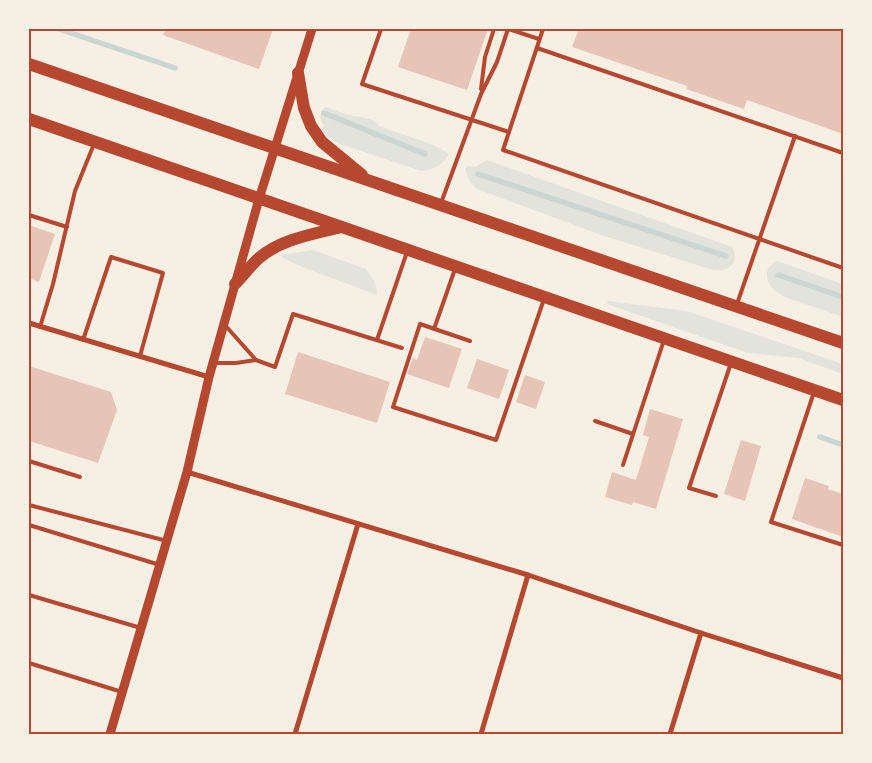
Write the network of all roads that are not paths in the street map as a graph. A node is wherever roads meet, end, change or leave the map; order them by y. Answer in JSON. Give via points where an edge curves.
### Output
{"nodes":[{"id":1,"x":312,"y":29,"type":"edge"},
{"id":2,"x":381,"y":29,"type":"edge"},
{"id":3,"x":494,"y":29,"type":"edge"},
{"id":4,"x":508,"y":29,"type":"edge"},
{"id":5,"x":543,"y":29,"type":"edge"},
{"id":6,"x":539,"y":40,"type":"junction"},
{"id":7,"x":537,"y":48,"type":"junction"},
{"id":8,"x":29,"y":64,"type":"edge"},
{"id":9,"x":298,"y":73,"type":"junction"},
{"id":10,"x":481,"y":94,"type":"junction"},
{"id":11,"x":29,"y":119,"type":"edge"},
{"id":12,"x":471,"y":120,"type":"junction"},
{"id":13,"x":509,"y":132,"type":"junction"},
{"id":14,"x":795,"y":136,"type":"junction"},
{"id":15,"x":95,"y":142,"type":"junction"},
{"id":16,"x":275,"y":148,"type":"junction"},
{"id":17,"x":843,"y":153,"type":"edge"},
{"id":18,"x":368,"y":180,"type":"junction"},
{"id":19,"x":259,"y":198,"type":"junction"},
{"id":20,"x":440,"y":205,"type":"junction"},
{"id":21,"x":29,"y":215,"type":"edge"},
{"id":22,"x":342,"y":226,"type":"junction"},
{"id":23,"x":67,"y":227,"type":"junction"},
{"id":24,"x":760,"y":239,"type":"junction"},
{"id":25,"x":408,"y":250,"type":"junction"},
{"id":26,"x":456,"y":266,"type":"junction"},
{"id":27,"x":843,"y":268,"type":"edge"},
{"id":28,"x":235,"y":284,"type":"junction"},
{"id":29,"x":545,"y":297,"type":"junction"},
{"id":30,"x":736,"y":306,"type":"junction"},
{"id":31,"x":29,"y":324,"type":"edge"},
{"id":32,"x":224,"y":324,"type":"junction"},
{"id":33,"x":40,"y":327,"type":"junction"},
{"id":34,"x":434,"y":329,"type":"junction"},
{"id":35,"x":664,"y":338,"type":"junction"},
{"id":36,"x":83,"y":340,"type":"junction"},
{"id":37,"x":377,"y":340,"type":"junction"},
{"id":38,"x":470,"y":341,"type":"dead end"},
{"id":39,"x":843,"y":343,"type":"edge"},
{"id":40,"x":402,"y":348,"type":"dead end"},
{"id":41,"x":140,"y":356,"type":"junction"},
{"id":42,"x":256,"y":360,"type":"junction"},
{"id":43,"x":732,"y":361,"type":"junction"},
{"id":44,"x":213,"y":363,"type":"junction"},
{"id":45,"x":209,"y":377,"type":"junction"},
{"id":46,"x":814,"y":390,"type":"junction"},
{"id":47,"x":843,"y":400,"type":"edge"},
{"id":48,"x":595,"y":421,"type":"dead end"},
{"id":49,"x":633,"y":434,"type":"junction"},
{"id":50,"x":29,"y":461,"type":"edge"},
{"id":51,"x":623,"y":465,"type":"dead end"},
{"id":52,"x":187,"y":472,"type":"junction"},
{"id":53,"x":80,"y":477,"type":"dead end"},
{"id":54,"x":716,"y":496,"type":"dead end"},
{"id":55,"x":29,"y":505,"type":"edge"},
{"id":56,"x":358,"y":524,"type":"junction"},
{"id":57,"x":29,"y":525,"type":"edge"},
{"id":58,"x":167,"y":541,"type":"junction"},
{"id":59,"x":843,"y":546,"type":"edge"},
{"id":60,"x":160,"y":564,"type":"junction"},
{"id":61,"x":528,"y":575,"type":"junction"},
{"id":62,"x":29,"y":595,"type":"edge"},
{"id":63,"x":141,"y":628,"type":"junction"},
{"id":64,"x":701,"y":633,"type":"junction"},
{"id":65,"x":29,"y":663,"type":"edge"},
{"id":66,"x":843,"y":678,"type":"edge"},
{"id":67,"x":122,"y":692,"type":"junction"},
{"id":68,"x":110,"y":734,"type":"edge"},
{"id":69,"x":295,"y":734,"type":"edge"},
{"id":70,"x":480,"y":734,"type":"edge"},
{"id":71,"x":670,"y":734,"type":"edge"}],
"edges":[{"from":1,"to":9,"type":"street"},
{"from":2,"to":12,"type":"lane","via":[[362,84]]},
{"from":3,"to":10,"type":"lane","via":[[485,57]]},
{"from":4,"to":6,"type":"lane"},
{"from":4,"to":10,"type":"lane","via":[[497,62]]},
{"from":5,"to":6,"type":"lane"},
{"from":6,"to":7,"type":"lane"},
{"from":7,"to":13,"type":"lane"},
{"from":7,"to":14,"type":"lane"},
{"from":8,"to":16,"type":"highway"},
{"from":9,"to":16,"type":"street"},
{"from":9,"to":18,"type":"highway","via":[[304,108],[311,126],[322,142]]},
{"from":10,"to":12,"type":"lane"},
{"from":11,"to":15,"type":"highway"},
{"from":12,"to":13,"type":"lane"},
{"from":12,"to":20,"type":"lane"},
{"from":13,"to":24,"type":"lane","via":[[503,150]]},
{"from":14,"to":17,"type":"lane"},
{"from":14,"to":24,"type":"lane"},
{"from":15,"to":19,"type":"highway"},
{"from":15,"to":23,"type":"lane","via":[[75,191]]},
{"from":16,"to":18,"type":"highway"},
{"from":16,"to":19,"type":"street"},
{"from":18,"to":20,"type":"highway"},
{"from":19,"to":22,"type":"highway"},
{"from":19,"to":28,"type":"street"},
{"from":20,"to":30,"type":"highway"},
{"from":21,"to":23,"type":"lane"},
{"from":22,"to":25,"type":"highway"},
{"from":22,"to":28,"type":"highway","via":[[281,244],[258,259]]},
{"from":23,"to":33,"type":"lane"},
{"from":24,"to":27,"type":"lane"},
{"from":24,"to":30,"type":"lane"},
{"from":25,"to":26,"type":"highway"},
{"from":25,"to":37,"type":"lane"},
{"from":26,"to":29,"type":"highway"},
{"from":26,"to":34,"type":"lane"},
{"from":28,"to":32,"type":"street"},
{"from":29,"to":34,"type":"lane","via":[[496,440],[393,407],[420,324]]},
{"from":29,"to":35,"type":"highway"},
{"from":30,"to":39,"type":"highway"},
{"from":31,"to":33,"type":"street"},
{"from":32,"to":42,"type":"lane"},
{"from":32,"to":44,"type":"street"},
{"from":33,"to":36,"type":"street"},
{"from":34,"to":38,"type":"lane"},
{"from":35,"to":43,"type":"highway"},
{"from":35,"to":49,"type":"lane"},
{"from":36,"to":41,"type":"street"},
{"from":36,"to":41,"type":"lane","via":[[111,256],[163,273]]},
{"from":37,"to":40,"type":"lane"},
{"from":37,"to":42,"type":"lane","via":[[293,314],[275,367]]},
{"from":41,"to":45,"type":"street"},
{"from":42,"to":44,"type":"lane"},
{"from":43,"to":46,"type":"highway"},
{"from":43,"to":54,"type":"lane","via":[[689,488]]},
{"from":44,"to":45,"type":"street"},
{"from":45,"to":52,"type":"street"},
{"from":46,"to":47,"type":"highway"},
{"from":46,"to":59,"type":"lane","via":[[771,522]]},
{"from":48,"to":49,"type":"lane"},
{"from":49,"to":51,"type":"lane"},
{"from":50,"to":53,"type":"lane"},
{"from":52,"to":56,"type":"street"},
{"from":52,"to":58,"type":"street"},
{"from":55,"to":58,"type":"lane"},
{"from":56,"to":61,"type":"street"},
{"from":56,"to":69,"type":"street"},
{"from":57,"to":60,"type":"lane"},
{"from":58,"to":60,"type":"street"},
{"from":60,"to":63,"type":"street"},
{"from":61,"to":64,"type":"street"},
{"from":61,"to":70,"type":"street"},
{"from":62,"to":63,"type":"lane"},
{"from":63,"to":67,"type":"street"},
{"from":64,"to":66,"type":"street"},
{"from":64,"to":71,"type":"street"},
{"from":65,"to":67,"type":"lane"},
{"from":67,"to":68,"type":"street"}]}
